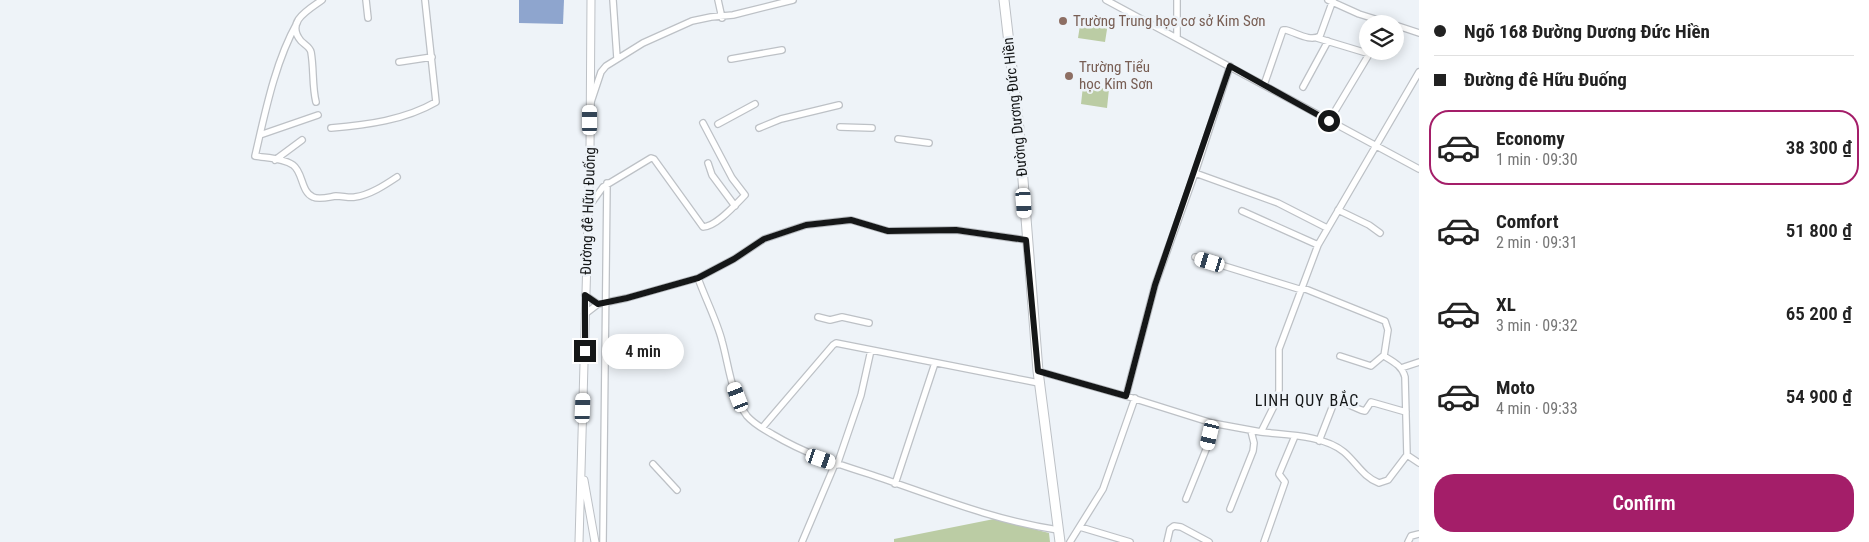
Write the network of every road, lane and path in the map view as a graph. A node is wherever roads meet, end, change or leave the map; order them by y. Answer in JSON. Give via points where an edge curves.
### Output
{"nodes":[{"id":1,"x":322,"y":0,"type":"edge"},
{"id":2,"x":366,"y":0,"type":"edge"},
{"id":3,"x":426,"y":0,"type":"edge"},
{"id":4,"x":591,"y":0,"type":"edge"},
{"id":5,"x":613,"y":0,"type":"edge"},
{"id":6,"x":718,"y":0,"type":"edge"},
{"id":7,"x":793,"y":0,"type":"edge"},
{"id":8,"x":1004,"y":0,"type":"edge"},
{"id":9,"x":1106,"y":0,"type":"edge"},
{"id":10,"x":1177,"y":0,"type":"edge"},
{"id":11,"x":1331,"y":1,"type":"edge"},
{"id":12,"x":1363,"y":15,"type":"edge"},
{"id":13,"x":722,"y":17,"type":"junction"},
{"id":14,"x":368,"y":18,"type":"dead end"},
{"id":15,"x":297,"y":23,"type":"junction"},
{"id":16,"x":1404,"y":28,"type":"edge"},
{"id":17,"x":1419,"y":33,"type":"edge"},
{"id":18,"x":1177,"y":38,"type":"junction"},
{"id":19,"x":1317,"y":38,"type":"junction"},
{"id":20,"x":1328,"y":41,"type":"junction"},
{"id":21,"x":1359,"y":49,"type":"edge"},
{"id":22,"x":782,"y":50,"type":"dead end"},
{"id":23,"x":432,"y":57,"type":"junction"},
{"id":24,"x":617,"y":58,"type":"junction"},
{"id":25,"x":731,"y":59,"type":"dead end"},
{"id":26,"x":1365,"y":60,"type":"edge"},
{"id":27,"x":399,"y":62,"type":"dead end"},
{"id":28,"x":1230,"y":66,"type":"junction"},
{"id":29,"x":1419,"y":72,"type":"edge"},
{"id":30,"x":1264,"y":85,"type":"junction"},
{"id":31,"x":1303,"y":87,"type":"dead end"},
{"id":32,"x":316,"y":102,"type":"dead end"},
{"id":33,"x":590,"y":104,"type":"junction"},
{"id":34,"x":755,"y":104,"type":"dead end"},
{"id":35,"x":839,"y":105,"type":"dead end"},
{"id":36,"x":318,"y":115,"type":"dead end"},
{"id":37,"x":1329,"y":121,"type":"junction"},
{"id":38,"x":703,"y":123,"type":"dead end"},
{"id":39,"x":718,"y":124,"type":"dead end"},
{"id":40,"x":840,"y":127,"type":"dead end"},
{"id":41,"x":331,"y":128,"type":"dead end"},
{"id":42,"x":759,"y":128,"type":"dead end"},
{"id":43,"x":872,"y":128,"type":"dead end"},
{"id":44,"x":260,"y":135,"type":"junction"},
{"id":45,"x":898,"y":139,"type":"dead end"},
{"id":46,"x":302,"y":140,"type":"dead end"},
{"id":47,"x":929,"y":142,"type":"dead end"},
{"id":48,"x":1376,"y":146,"type":"junction"},
{"id":49,"x":275,"y":160,"type":"junction"},
{"id":50,"x":708,"y":163,"type":"dead end"},
{"id":51,"x":1419,"y":169,"type":"edge"},
{"id":52,"x":1195,"y":173,"type":"junction"},
{"id":53,"x":397,"y":177,"type":"dead end"},
{"id":54,"x":607,"y":184,"type":"junction"},
{"id":55,"x":735,"y":206,"type":"junction"},
{"id":56,"x":588,"y":208,"type":"junction"},
{"id":57,"x":1338,"y":210,"type":"junction"},
{"id":58,"x":1242,"y":211,"type":"dead end"},
{"id":59,"x":1327,"y":228,"type":"junction"},
{"id":60,"x":1380,"y":233,"type":"dead end"},
{"id":61,"x":1026,"y":240,"type":"junction"},
{"id":62,"x":1318,"y":245,"type":"junction"},
{"id":63,"x":1195,"y":257,"type":"dead end"},
{"id":64,"x":698,"y":278,"type":"junction"},
{"id":65,"x":1303,"y":289,"type":"junction"},
{"id":66,"x":585,"y":295,"type":"junction"},
{"id":67,"x":606,"y":302,"type":"junction"},
{"id":68,"x":598,"y":304,"type":"junction"},
{"id":69,"x":585,"y":314,"type":"junction"},
{"id":70,"x":818,"y":317,"type":"dead end"},
{"id":71,"x":868,"y":323,"type":"dead end"},
{"id":72,"x":871,"y":350,"type":"junction"},
{"id":73,"x":1384,"y":355,"type":"junction"},
{"id":74,"x":1340,"y":356,"type":"dead end"},
{"id":75,"x":1419,"y":362,"type":"edge"},
{"id":76,"x":935,"y":363,"type":"junction"},
{"id":77,"x":1402,"y":368,"type":"junction"},
{"id":78,"x":1038,"y":371,"type":"junction"},
{"id":79,"x":1039,"y":383,"type":"junction"},
{"id":80,"x":1126,"y":396,"type":"junction"},
{"id":81,"x":1135,"y":398,"type":"junction"},
{"id":82,"x":1406,"y":412,"type":"junction"},
{"id":83,"x":1212,"y":423,"type":"junction"},
{"id":84,"x":762,"y":428,"type":"junction"},
{"id":85,"x":1251,"y":431,"type":"junction"},
{"id":86,"x":1261,"y":432,"type":"junction"},
{"id":87,"x":1295,"y":436,"type":"junction"},
{"id":88,"x":1319,"y":441,"type":"junction"},
{"id":89,"x":1407,"y":455,"type":"junction"},
{"id":90,"x":1419,"y":463,"type":"edge"},
{"id":91,"x":653,"y":464,"type":"dead end"},
{"id":92,"x":836,"y":464,"type":"junction"},
{"id":93,"x":582,"y":465,"type":"junction"},
{"id":94,"x":895,"y":484,"type":"junction"},
{"id":95,"x":677,"y":490,"type":"dead end"},
{"id":96,"x":1186,"y":499,"type":"dead end"},
{"id":97,"x":1230,"y":509,"type":"dead end"},
{"id":98,"x":1080,"y":527,"type":"junction"},
{"id":99,"x":1058,"y":530,"type":"junction"},
{"id":100,"x":1419,"y":534,"type":"edge"},
{"id":101,"x":579,"y":542,"type":"edge"},
{"id":102,"x":595,"y":542,"type":"edge"},
{"id":103,"x":603,"y":542,"type":"edge"},
{"id":104,"x":802,"y":542,"type":"edge"},
{"id":105,"x":1060,"y":542,"type":"edge"},
{"id":106,"x":1070,"y":542,"type":"edge"},
{"id":107,"x":1130,"y":542,"type":"edge"},
{"id":108,"x":1167,"y":542,"type":"edge"},
{"id":109,"x":1208,"y":542,"type":"edge"},
{"id":110,"x":1264,"y":542,"type":"edge"},
{"id":111,"x":1408,"y":542,"type":"edge"}],
"edges":[{"from":1,"to":15,"type":"street"},
{"from":2,"to":14,"type":"street"},
{"from":3,"to":23,"type":"street"},
{"from":4,"to":33,"type":"main road","name":"Đường đê Hữu Đuống"},
{"from":5,"to":24,"type":"street"},
{"from":6,"to":13,"type":"street"},
{"from":7,"to":13,"type":"street"},
{"from":8,"to":61,"type":"highway","name":"Đường Dương Đức Hiền"},
{"from":9,"to":18,"type":"street"},
{"from":10,"to":18,"type":"street"},
{"from":11,"to":12,"type":"street"},
{"from":11,"to":19,"type":"street"},
{"from":13,"to":24,"type":"street","via":[[692,21]]},
{"from":15,"to":32,"type":"street","via":[[296,34],[311,52]]},
{"from":15,"to":44,"type":"street","via":[[288,40]]},
{"from":16,"to":17,"type":"street"},
{"from":18,"to":28,"type":"street"},
{"from":19,"to":20,"type":"street"},
{"from":19,"to":30,"type":"street","via":[[1283,30]]},
{"from":20,"to":21,"type":"street"},
{"from":20,"to":31,"type":"street"},
{"from":22,"to":25,"type":"street"},
{"from":23,"to":27,"type":"street"},
{"from":23,"to":41,"type":"street","via":[[436,102],[420,111],[368,125]]},
{"from":24,"to":33,"type":"street","via":[[602,70]]},
{"from":26,"to":37,"type":"street"},
{"from":28,"to":30,"type":"street"},
{"from":28,"to":52,"type":"street"},
{"from":29,"to":48,"type":"street"},
{"from":30,"to":37,"type":"street"},
{"from":33,"to":56,"type":"main road","name":"Đường đê Hữu Đuống"},
{"from":34,"to":39,"type":"street"},
{"from":35,"to":42,"type":"street","via":[[781,119]]},
{"from":36,"to":44,"type":"street"},
{"from":37,"to":48,"type":"street"},
{"from":38,"to":55,"type":"street","via":[[732,178],[745,195]]},
{"from":40,"to":43,"type":"street"},
{"from":44,"to":49,"type":"street","via":[[255,156]]},
{"from":45,"to":47,"type":"street"},
{"from":46,"to":49,"type":"street"},
{"from":48,"to":51,"type":"street"},
{"from":48,"to":57,"type":"street"},
{"from":49,"to":53,"type":"street","via":[[294,166],[308,193],[319,198],[357,197]]},
{"from":50,"to":55,"type":"street","via":[[712,175]]},
{"from":52,"to":59,"type":"street","via":[[1278,203]]},
{"from":52,"to":80,"type":"street","via":[[1155,285]]},
{"from":54,"to":55,"type":"street","via":[[651,158],[703,227],[708,227]]},
{"from":54,"to":56,"type":"street"},
{"from":54,"to":67,"type":"street"},
{"from":56,"to":66,"type":"main road","name":"Đường đê Hữu Đuống"},
{"from":57,"to":59,"type":"street"},
{"from":57,"to":60,"type":"street","via":[[1369,224]]},
{"from":58,"to":62,"type":"street"},
{"from":59,"to":62,"type":"street"},
{"from":61,"to":64,"type":"street","via":[[956,230],[888,231],[851,220],[834,221],[806,225],[764,239]]},
{"from":61,"to":78,"type":"highway","name":"Đường Dương Đức Hiền"},
{"from":62,"to":65,"type":"street"},
{"from":63,"to":65,"type":"street"},
{"from":64,"to":67,"type":"street"},
{"from":64,"to":84,"type":"street","via":[[742,407]]},
{"from":65,"to":73,"type":"street","via":[[1382,318],[1388,330]]},
{"from":65,"to":86,"type":"street","via":[[1279,349],[1278,398]]},
{"from":66,"to":68,"type":"street"},
{"from":66,"to":69,"type":"main road","name":"Đường đê Hữu Đuống"},
{"from":67,"to":68,"type":"street"},
{"from":67,"to":103,"type":"street"},
{"from":68,"to":69,"type":"street"},
{"from":69,"to":93,"type":"main road","name":"Đường đê Hữu Đuống"},
{"from":70,"to":71,"type":"street","via":[[830,320],[842,317]]},
{"from":72,"to":76,"type":"street"},
{"from":72,"to":84,"type":"street","via":[[834,344]]},
{"from":72,"to":92,"type":"street","via":[[861,395]]},
{"from":73,"to":74,"type":"street","via":[[1371,366]]},
{"from":73,"to":77,"type":"street"},
{"from":75,"to":77,"type":"street"},
{"from":76,"to":79,"type":"street"},
{"from":76,"to":94,"type":"street"},
{"from":77,"to":82,"type":"street","via":[[1406,377]]},
{"from":78,"to":79,"type":"highway","name":"Đường Dương Đức Hiền"},
{"from":78,"to":80,"type":"street"},
{"from":79,"to":99,"type":"highway","name":"Đường Dương Đức Hiền"},
{"from":80,"to":81,"type":"street"},
{"from":81,"to":83,"type":"street"},
{"from":81,"to":98,"type":"street","via":[[1103,489]]},
{"from":82,"to":88,"type":"street","via":[[1371,402],[1365,411],[1335,400]]},
{"from":82,"to":89,"type":"street"},
{"from":83,"to":85,"type":"street"},
{"from":83,"to":96,"type":"street","via":[[1207,447]]},
{"from":84,"to":92,"type":"street","via":[[791,446]]},
{"from":85,"to":86,"type":"street"},
{"from":85,"to":97,"type":"street","via":[[1254,451]]},
{"from":86,"to":87,"type":"street"},
{"from":87,"to":88,"type":"street"},
{"from":87,"to":110,"type":"street","via":[[1279,474],[1285,482]]},
{"from":88,"to":89,"type":"street","via":[[1338,448],[1369,478],[1379,483],[1388,480]]},
{"from":89,"to":90,"type":"street"},
{"from":91,"to":95,"type":"street"},
{"from":92,"to":94,"type":"street"},
{"from":92,"to":104,"type":"street"},
{"from":93,"to":101,"type":"main road","name":"Đường đê Hữu Đuống"},
{"from":93,"to":102,"type":"main road"},
{"from":94,"to":99,"type":"street","via":[[1015,523]]},
{"from":98,"to":106,"type":"street"},
{"from":98,"to":107,"type":"street"},
{"from":99,"to":105,"type":"highway","name":"Đường Dương Đức Hiền"},
{"from":100,"to":111,"type":"street","via":[[1411,536]]},
{"from":108,"to":109,"type":"street","via":[[1174,526]]}]}
